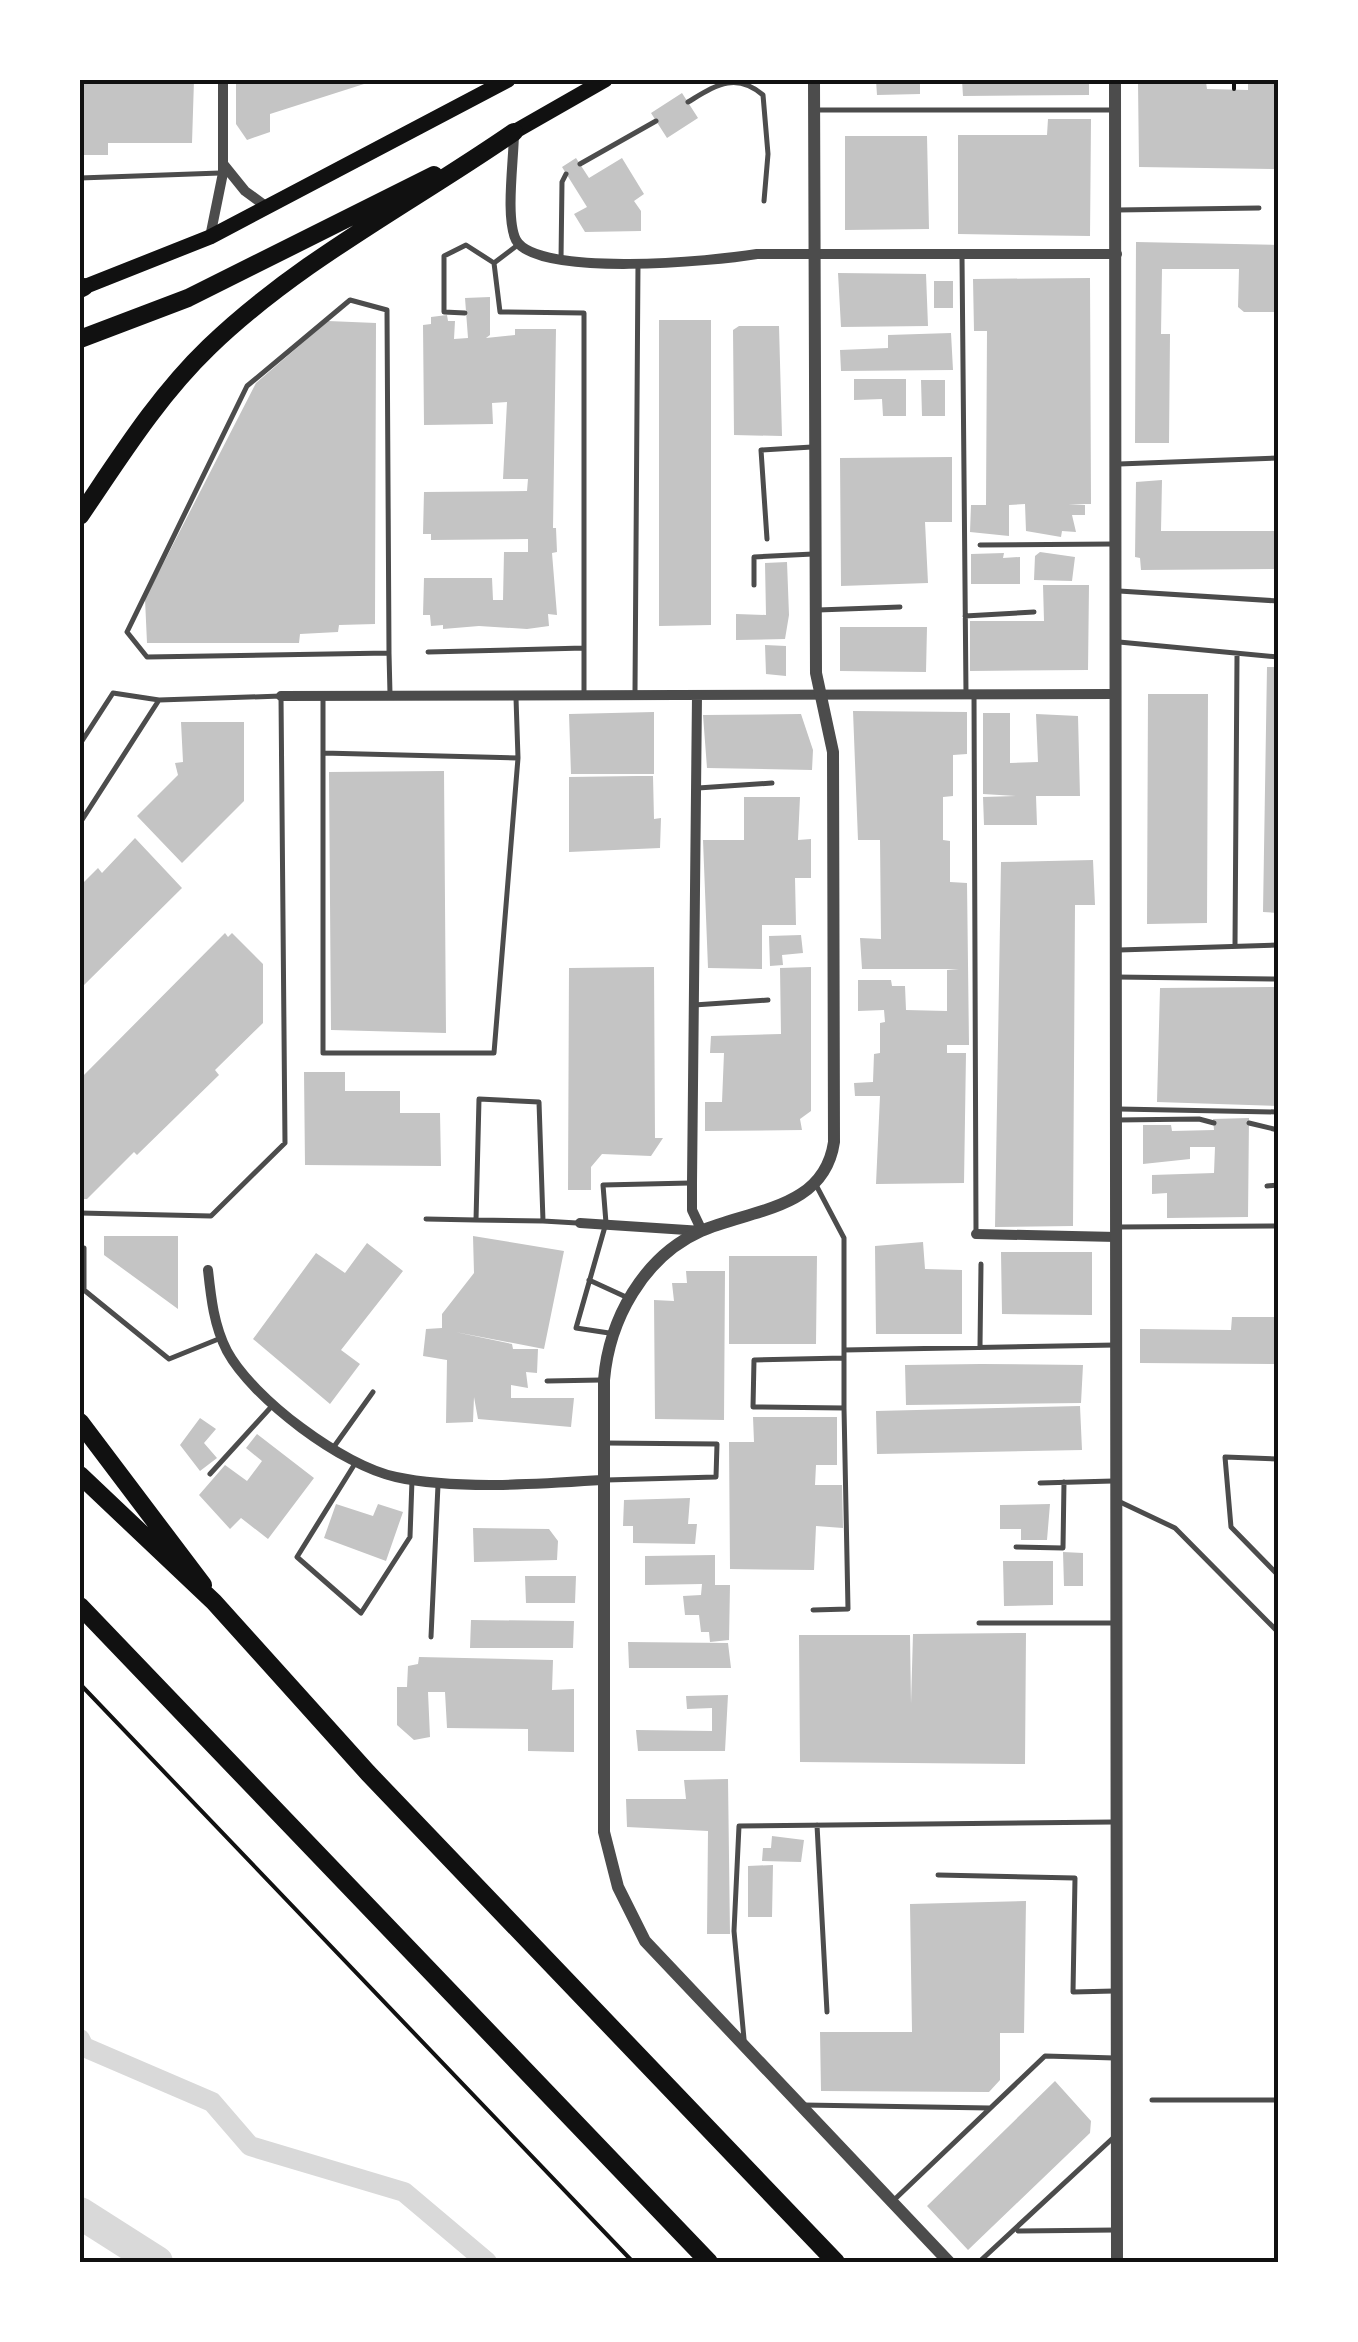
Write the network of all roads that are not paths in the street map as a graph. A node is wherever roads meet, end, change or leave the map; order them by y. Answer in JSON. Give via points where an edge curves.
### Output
{"nodes":[{"id":1,"x":224,"y":80,"type":"edge"},
{"id":2,"x":508,"y":80,"type":"edge"},
{"id":3,"x":605,"y":80,"type":"edge"},
{"id":4,"x":814,"y":80,"type":"edge"},
{"id":5,"x":1115,"y":80,"type":"edge"},
{"id":6,"x":688,"y":102,"type":"dead end"},
{"id":7,"x":814,"y":110,"type":"junction"},
{"id":8,"x":1116,"y":110,"type":"junction"},
{"id":9,"x":656,"y":121,"type":"dead end"},
{"id":10,"x":514,"y":132,"type":"junction"},
{"id":11,"x":580,"y":164,"type":"dead end"},
{"id":12,"x":223,"y":169,"type":"junction"},
{"id":13,"x":566,"y":174,"type":"dead end"},
{"id":14,"x":80,"y":178,"type":"edge"},
{"id":15,"x":764,"y":201,"type":"dead end"},
{"id":16,"x":267,"y":207,"type":"junction"},
{"id":17,"x":1259,"y":208,"type":"dead end"},
{"id":18,"x":1117,"y":210,"type":"junction"},
{"id":19,"x":210,"y":237,"type":"junction"},
{"id":20,"x":519,"y":244,"type":"junction"},
{"id":21,"x":814,"y":254,"type":"junction"},
{"id":22,"x":1117,"y":254,"type":"junction"},
{"id":23,"x":962,"y":256,"type":"junction"},
{"id":24,"x":560,"y":260,"type":"junction"},
{"id":25,"x":638,"y":262,"type":"junction"},
{"id":26,"x":494,"y":263,"type":"junction"},
{"id":27,"x":81,"y":288,"type":"edge"},
{"id":28,"x":500,"y":312,"type":"junction"},
{"id":29,"x":465,"y":313,"type":"dead end"},
{"id":30,"x":490,"y":313,"type":"dead end"},
{"id":31,"x":80,"y":339,"type":"edge"},
{"id":32,"x":815,"y":447,"type":"junction"},
{"id":33,"x":1278,"y":458,"type":"edge"},
{"id":34,"x":1116,"y":464,"type":"junction"},
{"id":35,"x":80,"y":516,"type":"edge"},
{"id":36,"x":767,"y":539,"type":"dead end"},
{"id":37,"x":1116,"y":544,"type":"junction"},
{"id":38,"x":980,"y":545,"type":"dead end"},
{"id":39,"x":816,"y":554,"type":"junction"},
{"id":40,"x":754,"y":585,"type":"dead end"},
{"id":41,"x":1116,"y":590,"type":"junction"},
{"id":42,"x":1278,"y":602,"type":"edge"},
{"id":43,"x":900,"y":608,"type":"dead end"},
{"id":44,"x":816,"y":610,"type":"junction"},
{"id":45,"x":1034,"y":612,"type":"dead end"},
{"id":46,"x":965,"y":616,"type":"junction"},
{"id":47,"x":1116,"y":642,"type":"junction"},
{"id":48,"x":584,"y":648,"type":"junction"},
{"id":49,"x":389,"y":652,"type":"junction"},
{"id":50,"x":428,"y":652,"type":"dead end"},
{"id":51,"x":1237,"y":656,"type":"junction"},
{"id":52,"x":1278,"y":657,"type":"edge"},
{"id":53,"x":970,"y":693,"type":"junction"},
{"id":54,"x":516,"y":694,"type":"junction"},
{"id":55,"x":584,"y":694,"type":"junction"},
{"id":56,"x":1116,"y":694,"type":"junction"},
{"id":57,"x":636,"y":695,"type":"junction"},
{"id":58,"x":281,"y":696,"type":"junction"},
{"id":59,"x":323,"y":696,"type":"junction"},
{"id":60,"x":390,"y":696,"type":"junction"},
{"id":61,"x":697,"y":696,"type":"junction"},
{"id":62,"x":821,"y":696,"type":"junction"},
{"id":63,"x":159,"y":700,"type":"junction"},
{"id":64,"x":80,"y":744,"type":"edge"},
{"id":65,"x":323,"y":753,"type":"junction"},
{"id":66,"x":518,"y":758,"type":"junction"},
{"id":67,"x":772,"y":783,"type":"dead end"},
{"id":68,"x":694,"y":788,"type":"junction"},
{"id":69,"x":80,"y":824,"type":"edge"},
{"id":70,"x":1235,"y":945,"type":"junction"},
{"id":71,"x":1278,"y":945,"type":"edge"},
{"id":72,"x":1116,"y":950,"type":"junction"},
{"id":73,"x":1116,"y":977,"type":"junction"},
{"id":74,"x":1278,"y":979,"type":"edge"},
{"id":75,"x":768,"y":1000,"type":"dead end"},
{"id":76,"x":694,"y":1005,"type":"junction"},
{"id":77,"x":1278,"y":1112,"type":"edge"},
{"id":78,"x":1116,"y":1114,"type":"junction"},
{"id":79,"x":1214,"y":1123,"type":"dead end"},
{"id":80,"x":1248,"y":1123,"type":"dead end"},
{"id":81,"x":1278,"y":1130,"type":"edge"},
{"id":82,"x":814,"y":1182,"type":"junction"},
{"id":83,"x":692,"y":1183,"type":"junction"},
{"id":84,"x":1278,"y":1185,"type":"edge"},
{"id":85,"x":1267,"y":1186,"type":"dead end"},
{"id":86,"x":80,"y":1214,"type":"edge"},
{"id":87,"x":426,"y":1218,"type":"dead end"},
{"id":88,"x":476,"y":1220,"type":"junction"},
{"id":89,"x":543,"y":1221,"type":"junction"},
{"id":90,"x":580,"y":1223,"type":"joint"},
{"id":91,"x":606,"y":1223,"type":"junction"},
{"id":92,"x":1278,"y":1226,"type":"edge"},
{"id":93,"x":702,"y":1230,"type":"junction"},
{"id":94,"x":1116,"y":1232,"type":"junction"},
{"id":95,"x":976,"y":1234,"type":"joint"},
{"id":96,"x":84,"y":1248,"type":"dead end"},
{"id":97,"x":981,"y":1264,"type":"dead end"},
{"id":98,"x":208,"y":1270,"type":"dead end"},
{"id":99,"x":589,"y":1280,"type":"junction"},
{"id":100,"x":629,"y":1298,"type":"junction"},
{"id":101,"x":612,"y":1334,"type":"junction"},
{"id":102,"x":221,"y":1338,"type":"junction"},
{"id":103,"x":1116,"y":1344,"type":"junction"},
{"id":104,"x":980,"y":1347,"type":"junction"},
{"id":105,"x":844,"y":1350,"type":"junction"},
{"id":106,"x":844,"y":1358,"type":"junction"},
{"id":107,"x":604,"y":1380,"type":"junction"},
{"id":108,"x":547,"y":1381,"type":"dead end"},
{"id":109,"x":373,"y":1392,"type":"dead end"},
{"id":110,"x":274,"y":1404,"type":"junction"},
{"id":111,"x":844,"y":1408,"type":"junction"},
{"id":112,"x":80,"y":1422,"type":"edge"},
{"id":113,"x":603,"y":1443,"type":"junction"},
{"id":114,"x":333,"y":1448,"type":"junction"},
{"id":115,"x":1278,"y":1459,"type":"edge"},
{"id":116,"x":356,"y":1462,"type":"junction"},
{"id":117,"x":210,"y":1474,"type":"dead end"},
{"id":118,"x":80,"y":1475,"type":"edge"},
{"id":119,"x":412,"y":1480,"type":"junction"},
{"id":120,"x":603,"y":1480,"type":"junction"},
{"id":121,"x":1116,"y":1481,"type":"junction"},
{"id":122,"x":438,"y":1482,"type":"junction"},
{"id":123,"x":1064,"y":1482,"type":"junction"},
{"id":124,"x":1040,"y":1483,"type":"dead end"},
{"id":125,"x":1115,"y":1500,"type":"junction"},
{"id":126,"x":1016,"y":1547,"type":"dead end"},
{"id":127,"x":1278,"y":1575,"type":"edge"},
{"id":128,"x":214,"y":1602,"type":"junction"},
{"id":129,"x":80,"y":1606,"type":"edge"},
{"id":130,"x":813,"y":1610,"type":"dead end"},
{"id":131,"x":979,"y":1623,"type":"dead end"},
{"id":132,"x":1116,"y":1624,"type":"junction"},
{"id":133,"x":1278,"y":1632,"type":"edge"},
{"id":134,"x":431,"y":1637,"type":"dead end"},
{"id":135,"x":1116,"y":1822,"type":"junction"},
{"id":136,"x":817,"y":1824,"type":"junction"},
{"id":137,"x":938,"y":1875,"type":"dead end"},
{"id":138,"x":1116,"y":1991,"type":"junction"},
{"id":139,"x":827,"y":2012,"type":"dead end"},
{"id":140,"x":745,"y":2051,"type":"junction"},
{"id":141,"x":1117,"y":2058,"type":"junction"},
{"id":142,"x":1152,"y":2100,"type":"dead end"},
{"id":143,"x":1278,"y":2100,"type":"edge"},
{"id":144,"x":798,"y":2104,"type":"junction"},
{"id":145,"x":990,"y":2108,"type":"junction"},
{"id":146,"x":1117,"y":2134,"type":"junction"},
{"id":147,"x":892,"y":2202,"type":"junction"},
{"id":148,"x":1116,"y":2230,"type":"junction"},
{"id":149,"x":1014,"y":2231,"type":"junction"},
{"id":150,"x":709,"y":2262,"type":"edge"},
{"id":151,"x":836,"y":2262,"type":"edge"},
{"id":152,"x":949,"y":2262,"type":"edge"},
{"id":153,"x":979,"y":2262,"type":"edge"},
{"id":154,"x":1117,"y":2262,"type":"edge"}],
"edges":[{"from":1,"to":12,"type":"street"},
{"from":2,"to":16,"type":"main road"},
{"from":3,"to":10,"type":"main road"},
{"from":4,"to":7,"type":"street"},
{"from":5,"to":8,"type":"street"},
{"from":6,"to":15,"type":"lane","via":[[725,81],[739,80],[763,95]]},
{"from":7,"to":8,"type":"lane"},
{"from":7,"to":21,"type":"street"},
{"from":8,"to":18,"type":"street"},
{"from":9,"to":11,"type":"lane"},
{"from":10,"to":20,"type":"street","via":[[512,219]]},
{"from":10,"to":31,"type":"highway","via":[[237,274]]},
{"from":10,"to":35,"type":"highway","via":[[306,270],[210,346],[158,405]]},
{"from":12,"to":14,"type":"lane"},
{"from":12,"to":16,"type":"street"},
{"from":12,"to":19,"type":"street"},
{"from":13,"to":24,"type":"lane"},
{"from":16,"to":19,"type":"main road"},
{"from":17,"to":18,"type":"lane"},
{"from":18,"to":22,"type":"street"},
{"from":19,"to":27,"type":"main road"},
{"from":20,"to":24,"type":"street"},
{"from":20,"to":26,"type":"lane"},
{"from":21,"to":23,"type":"street"},
{"from":21,"to":25,"type":"street"},
{"from":21,"to":32,"type":"street"},
{"from":22,"to":23,"type":"street"},
{"from":22,"to":34,"type":"street"},
{"from":23,"to":46,"type":"lane"},
{"from":24,"to":25,"type":"street"},
{"from":25,"to":57,"type":"lane"},
{"from":26,"to":28,"type":"lane"},
{"from":26,"to":29,"type":"lane","via":[[466,245],[444,256],[444,312]]},
{"from":28,"to":30,"type":"lane"},
{"from":28,"to":48,"type":"lane","via":[[584,314]]},
{"from":32,"to":36,"type":"lane","via":[[761,450]]},
{"from":32,"to":39,"type":"street"},
{"from":33,"to":34,"type":"lane"},
{"from":34,"to":37,"type":"street"},
{"from":37,"to":38,"type":"lane"},
{"from":37,"to":41,"type":"street"},
{"from":39,"to":40,"type":"lane","via":[[754,557]]},
{"from":39,"to":44,"type":"street"},
{"from":41,"to":42,"type":"lane"},
{"from":41,"to":47,"type":"street"},
{"from":43,"to":44,"type":"lane"},
{"from":44,"to":62,"type":"street"},
{"from":45,"to":46,"type":"lane"},
{"from":46,"to":53,"type":"lane"},
{"from":47,"to":51,"type":"lane"},
{"from":47,"to":56,"type":"street"},
{"from":48,"to":50,"type":"lane"},
{"from":48,"to":55,"type":"lane"},
{"from":49,"to":49,"type":"lane","via":[[387,310],[350,300],[246,386],[126,632],[147,658]]},
{"from":49,"to":60,"type":"lane"},
{"from":51,"to":52,"type":"lane"},
{"from":51,"to":70,"type":"lane"},
{"from":53,"to":56,"type":"street"},
{"from":53,"to":62,"type":"street"},
{"from":53,"to":95,"type":"lane"},
{"from":54,"to":55,"type":"street"},
{"from":54,"to":60,"type":"street"},
{"from":54,"to":66,"type":"lane"},
{"from":55,"to":57,"type":"street"},
{"from":56,"to":72,"type":"street"},
{"from":57,"to":61,"type":"street"},
{"from":58,"to":59,"type":"street"},
{"from":58,"to":63,"type":"lane"},
{"from":58,"to":86,"type":"lane","via":[[284,1143],[211,1216]]},
{"from":59,"to":60,"type":"street"},
{"from":59,"to":65,"type":"lane"},
{"from":61,"to":62,"type":"street"},
{"from":61,"to":68,"type":"street"},
{"from":62,"to":82,"type":"street","via":[[832,752],[834,1135]]},
{"from":63,"to":64,"type":"lane","via":[[114,693]]},
{"from":63,"to":69,"type":"lane"},
{"from":65,"to":66,"type":"lane"},
{"from":65,"to":66,"type":"lane","via":[[323,1053],[494,1052]]},
{"from":67,"to":68,"type":"lane"},
{"from":68,"to":76,"type":"street"},
{"from":70,"to":71,"type":"lane"},
{"from":70,"to":72,"type":"lane"},
{"from":72,"to":73,"type":"street"},
{"from":73,"to":74,"type":"lane"},
{"from":73,"to":78,"type":"street"},
{"from":75,"to":76,"type":"lane"},
{"from":76,"to":83,"type":"street"},
{"from":77,"to":78,"type":"lane"},
{"from":78,"to":79,"type":"lane"},
{"from":78,"to":94,"type":"street"},
{"from":80,"to":81,"type":"lane"},
{"from":82,"to":93,"type":"street","via":[[782,1206]]},
{"from":82,"to":105,"type":"lane","via":[[844,1238]]},
{"from":83,"to":91,"type":"lane","via":[[603,1185]]},
{"from":83,"to":93,"type":"street","via":[[692,1210]]},
{"from":84,"to":85,"type":"lane"},
{"from":87,"to":88,"type":"lane"},
{"from":88,"to":89,"type":"lane"},
{"from":88,"to":89,"type":"lane","via":[[480,1099],[539,1102]]},
{"from":89,"to":90,"type":"lane"},
{"from":90,"to":91,"type":"street"},
{"from":91,"to":93,"type":"street"},
{"from":91,"to":99,"type":"lane"},
{"from":92,"to":94,"type":"lane"},
{"from":93,"to":100,"type":"street","via":[[670,1251]]},
{"from":94,"to":95,"type":"street"},
{"from":94,"to":103,"type":"street"},
{"from":96,"to":102,"type":"lane","via":[[84,1290],[168,1359]]},
{"from":97,"to":104,"type":"lane"},
{"from":98,"to":102,"type":"street"},
{"from":99,"to":100,"type":"lane"},
{"from":99,"to":101,"type":"lane","via":[[576,1328]]},
{"from":100,"to":101,"type":"street"},
{"from":101,"to":107,"type":"street"},
{"from":102,"to":110,"type":"street","via":[[244,1376]]},
{"from":103,"to":104,"type":"lane"},
{"from":103,"to":121,"type":"street"},
{"from":104,"to":105,"type":"lane"},
{"from":105,"to":106,"type":"lane"},
{"from":106,"to":111,"type":"lane"},
{"from":106,"to":111,"type":"lane","via":[[754,1360],[753,1408]]},
{"from":107,"to":108,"type":"lane"},
{"from":107,"to":113,"type":"street"},
{"from":109,"to":114,"type":"lane"},
{"from":110,"to":114,"type":"street"},
{"from":110,"to":117,"type":"lane"},
{"from":111,"to":130,"type":"lane","via":[[848,1609]]},
{"from":112,"to":128,"type":"highway"},
{"from":113,"to":120,"type":"street"},
{"from":113,"to":120,"type":"lane","via":[[717,1444],[716,1477]]},
{"from":114,"to":116,"type":"street"},
{"from":115,"to":127,"type":"lane","via":[[1225,1457],[1231,1527]]},
{"from":116,"to":119,"type":"street"},
{"from":116,"to":119,"type":"lane","via":[[297,1557],[361,1613],[410,1537]]},
{"from":118,"to":128,"type":"highway"},
{"from":119,"to":122,"type":"street"},
{"from":120,"to":122,"type":"street"},
{"from":120,"to":140,"type":"street","via":[[602,1803],[610,1862],[645,1941]]},
{"from":121,"to":123,"type":"lane"},
{"from":121,"to":125,"type":"street"},
{"from":122,"to":134,"type":"lane"},
{"from":123,"to":124,"type":"lane"},
{"from":123,"to":126,"type":"lane","via":[[1063,1548]]},
{"from":125,"to":132,"type":"street"},
{"from":125,"to":133,"type":"lane","via":[[1175,1528]]},
{"from":128,"to":151,"type":"highway","via":[[368,1774]]},
{"from":129,"to":150,"type":"highway"},
{"from":131,"to":132,"type":"lane"},
{"from":132,"to":135,"type":"street"},
{"from":135,"to":136,"type":"lane"},
{"from":135,"to":138,"type":"street"},
{"from":136,"to":139,"type":"lane"},
{"from":136,"to":140,"type":"lane","via":[[739,1826],[734,1930]]},
{"from":137,"to":138,"type":"lane","via":[[1074,1878],[1073,1992]]},
{"from":138,"to":141,"type":"street"},
{"from":140,"to":144,"type":"street"},
{"from":141,"to":145,"type":"lane","via":[[1045,2056]]},
{"from":141,"to":146,"type":"street"},
{"from":142,"to":143,"type":"lane"},
{"from":144,"to":145,"type":"lane"},
{"from":144,"to":147,"type":"street"},
{"from":145,"to":147,"type":"lane"},
{"from":146,"to":148,"type":"street"},
{"from":146,"to":149,"type":"lane"},
{"from":147,"to":152,"type":"street"},
{"from":148,"to":149,"type":"lane"},
{"from":148,"to":154,"type":"street"},
{"from":149,"to":153,"type":"lane"}]}
